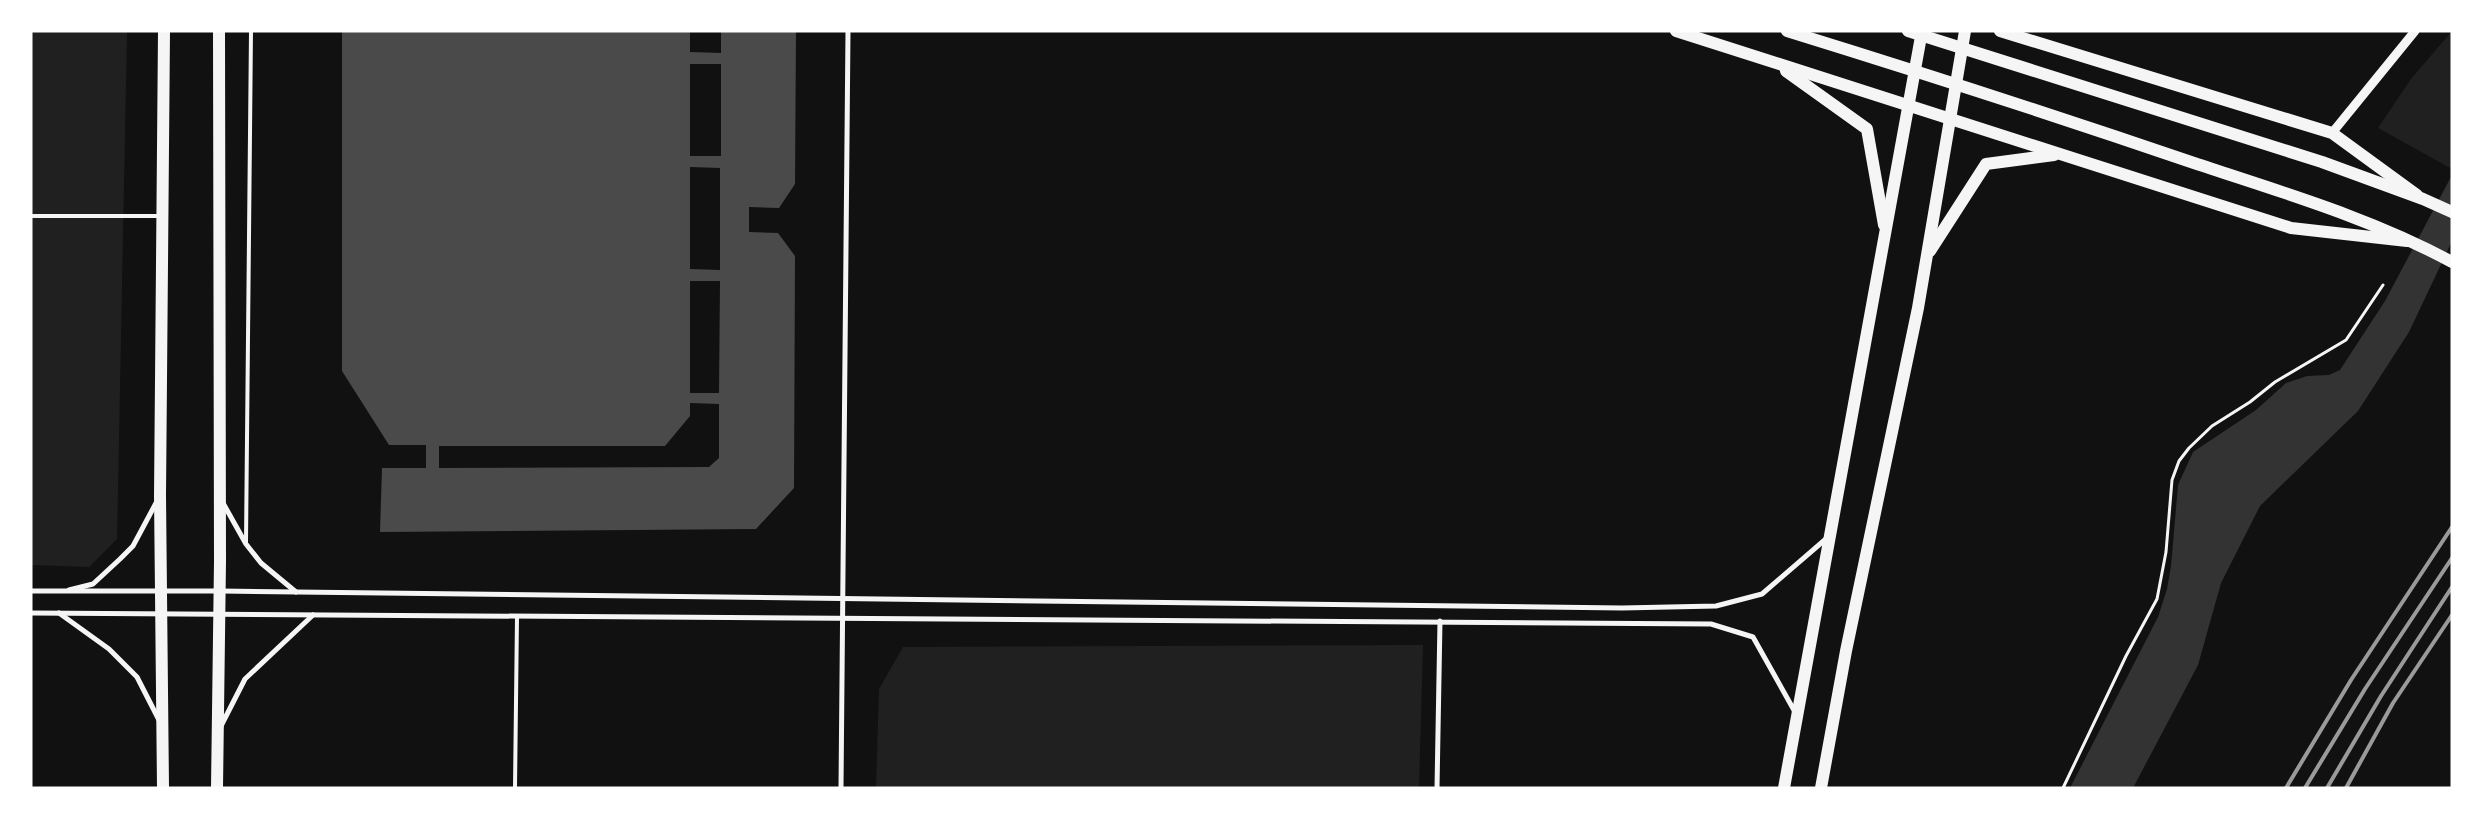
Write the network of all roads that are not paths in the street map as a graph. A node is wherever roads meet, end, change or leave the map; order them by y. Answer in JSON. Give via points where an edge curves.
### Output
{"nodes":[{"id":1,"x":164,"y":31,"type":"edge"},
{"id":2,"x":219,"y":31,"type":"edge"},
{"id":3,"x":252,"y":31,"type":"edge"},
{"id":4,"x":848,"y":31,"type":"edge"},
{"id":5,"x":1676,"y":31,"type":"edge"},
{"id":6,"x":1787,"y":31,"type":"edge"},
{"id":7,"x":1908,"y":31,"type":"edge"},
{"id":8,"x":1922,"y":31,"type":"edge"},
{"id":9,"x":1965,"y":31,"type":"edge"},
{"id":10,"x":2000,"y":31,"type":"edge"},
{"id":11,"x":2030,"y":31,"type":"edge"},
{"id":12,"x":2415,"y":31,"type":"edge"},
{"id":13,"x":2041,"y":44,"type":"junction"},
{"id":14,"x":1776,"y":64,"type":"junction"},
{"id":15,"x":1908,"y":106,"type":"junction"},
{"id":16,"x":1950,"y":120,"type":"junction"},
{"id":17,"x":2332,"y":132,"type":"junction"},
{"id":18,"x":2059,"y":154,"type":"junction"},
{"id":19,"x":2423,"y":199,"type":"junction"},
{"id":20,"x":2452,"y":212,"type":"edge"},
{"id":21,"x":31,"y":216,"type":"edge"},
{"id":22,"x":162,"y":216,"type":"junction"},
{"id":23,"x":1885,"y":233,"type":"junction"},
{"id":24,"x":2414,"y":242,"type":"junction"},
{"id":25,"x":1926,"y":258,"type":"junction"},
{"id":26,"x":2452,"y":262,"type":"edge"},
{"id":27,"x":160,"y":496,"type":"junction"},
{"id":28,"x":220,"y":497,"type":"junction"},
{"id":29,"x":1829,"y":536,"type":"junction"},
{"id":30,"x":246,"y":544,"type":"junction"},
{"id":31,"x":31,"y":591,"type":"edge"},
{"id":32,"x":162,"y":591,"type":"junction"},
{"id":33,"x":220,"y":591,"type":"junction"},
{"id":34,"x":61,"y":592,"type":"junction"},
{"id":35,"x":296,"y":592,"type":"junction"},
{"id":36,"x":842,"y":598,"type":"junction"},
{"id":37,"x":31,"y":613,"type":"edge"},
{"id":38,"x":59,"y":613,"type":"junction"},
{"id":39,"x":162,"y":614,"type":"junction"},
{"id":40,"x":220,"y":614,"type":"junction"},
{"id":41,"x":313,"y":615,"type":"junction"},
{"id":42,"x":518,"y":617,"type":"junction"},
{"id":43,"x":841,"y":620,"type":"junction"},
{"id":44,"x":1440,"y":622,"type":"junction"},
{"id":45,"x":1797,"y":715,"type":"junction"},
{"id":46,"x":164,"y":728,"type":"junction"},
{"id":47,"x":218,"y":733,"type":"junction"},
{"id":48,"x":163,"y":788,"type":"edge"},
{"id":49,"x":217,"y":788,"type":"edge"},
{"id":50,"x":516,"y":788,"type":"edge"},
{"id":51,"x":841,"y":788,"type":"edge"},
{"id":52,"x":1437,"y":788,"type":"edge"},
{"id":53,"x":1784,"y":788,"type":"edge"},
{"id":54,"x":1821,"y":788,"type":"edge"}],
"edges":[{"from":1,"to":22,"type":"main road"},
{"from":2,"to":28,"type":"main road"},
{"from":3,"to":30,"type":"lane"},
{"from":4,"to":36,"type":"street"},
{"from":5,"to":14,"type":"main road"},
{"from":6,"to":24,"type":"main road","via":[[1995,96],[2314,204]]},
{"from":7,"to":19,"type":"main road","via":[[2322,162]]},
{"from":8,"to":15,"type":"main road"},
{"from":9,"to":16,"type":"main road"},
{"from":10,"to":13,"type":"main road"},
{"from":11,"to":13,"type":"main road"},
{"from":12,"to":17,"type":"street"},
{"from":13,"to":17,"type":"main road"},
{"from":14,"to":15,"type":"main road"},
{"from":14,"to":23,"type":"main road","via":[[1867,129]]},
{"from":15,"to":16,"type":"main road"},
{"from":15,"to":23,"type":"main road"},
{"from":16,"to":18,"type":"main road"},
{"from":16,"to":25,"type":"main road"},
{"from":17,"to":19,"type":"main road"},
{"from":18,"to":24,"type":"main road","via":[[2291,228]]},
{"from":18,"to":25,"type":"main road","via":[[1986,164]]},
{"from":19,"to":20,"type":"main road"},
{"from":21,"to":22,"type":"lane"},
{"from":22,"to":27,"type":"main road"},
{"from":23,"to":29,"type":"main road"},
{"from":24,"to":26,"type":"main road"},
{"from":25,"to":54,"type":"main road"},
{"from":27,"to":32,"type":"main road"},
{"from":27,"to":34,"type":"street","via":[[133,546],[120,559],[93,584]]},
{"from":28,"to":30,"type":"street"},
{"from":28,"to":33,"type":"main road"},
{"from":29,"to":36,"type":"street","via":[[1762,594],[1716,606],[1602,608]]},
{"from":29,"to":45,"type":"main road"},
{"from":30,"to":35,"type":"street","via":[[261,562]]},
{"from":31,"to":34,"type":"street"},
{"from":32,"to":33,"type":"street"},
{"from":32,"to":34,"type":"street"},
{"from":32,"to":39,"type":"main road"},
{"from":33,"to":35,"type":"street"},
{"from":33,"to":40,"type":"main road"},
{"from":35,"to":36,"type":"street"},
{"from":36,"to":43,"type":"street"},
{"from":37,"to":38,"type":"street"},
{"from":38,"to":39,"type":"street"},
{"from":38,"to":46,"type":"street","via":[[109,649],[136,678]]},
{"from":39,"to":40,"type":"street"},
{"from":39,"to":46,"type":"main road"},
{"from":40,"to":41,"type":"street"},
{"from":40,"to":47,"type":"main road"},
{"from":41,"to":42,"type":"street"},
{"from":41,"to":47,"type":"street","via":[[245,679]]},
{"from":42,"to":43,"type":"street"},
{"from":42,"to":50,"type":"lane"},
{"from":43,"to":44,"type":"street"},
{"from":43,"to":51,"type":"street"},
{"from":44,"to":45,"type":"street","via":[[1711,624],[1753,637]]},
{"from":44,"to":52,"type":"street"},
{"from":45,"to":53,"type":"main road"},
{"from":46,"to":48,"type":"main road"},
{"from":47,"to":49,"type":"main road"}]}
